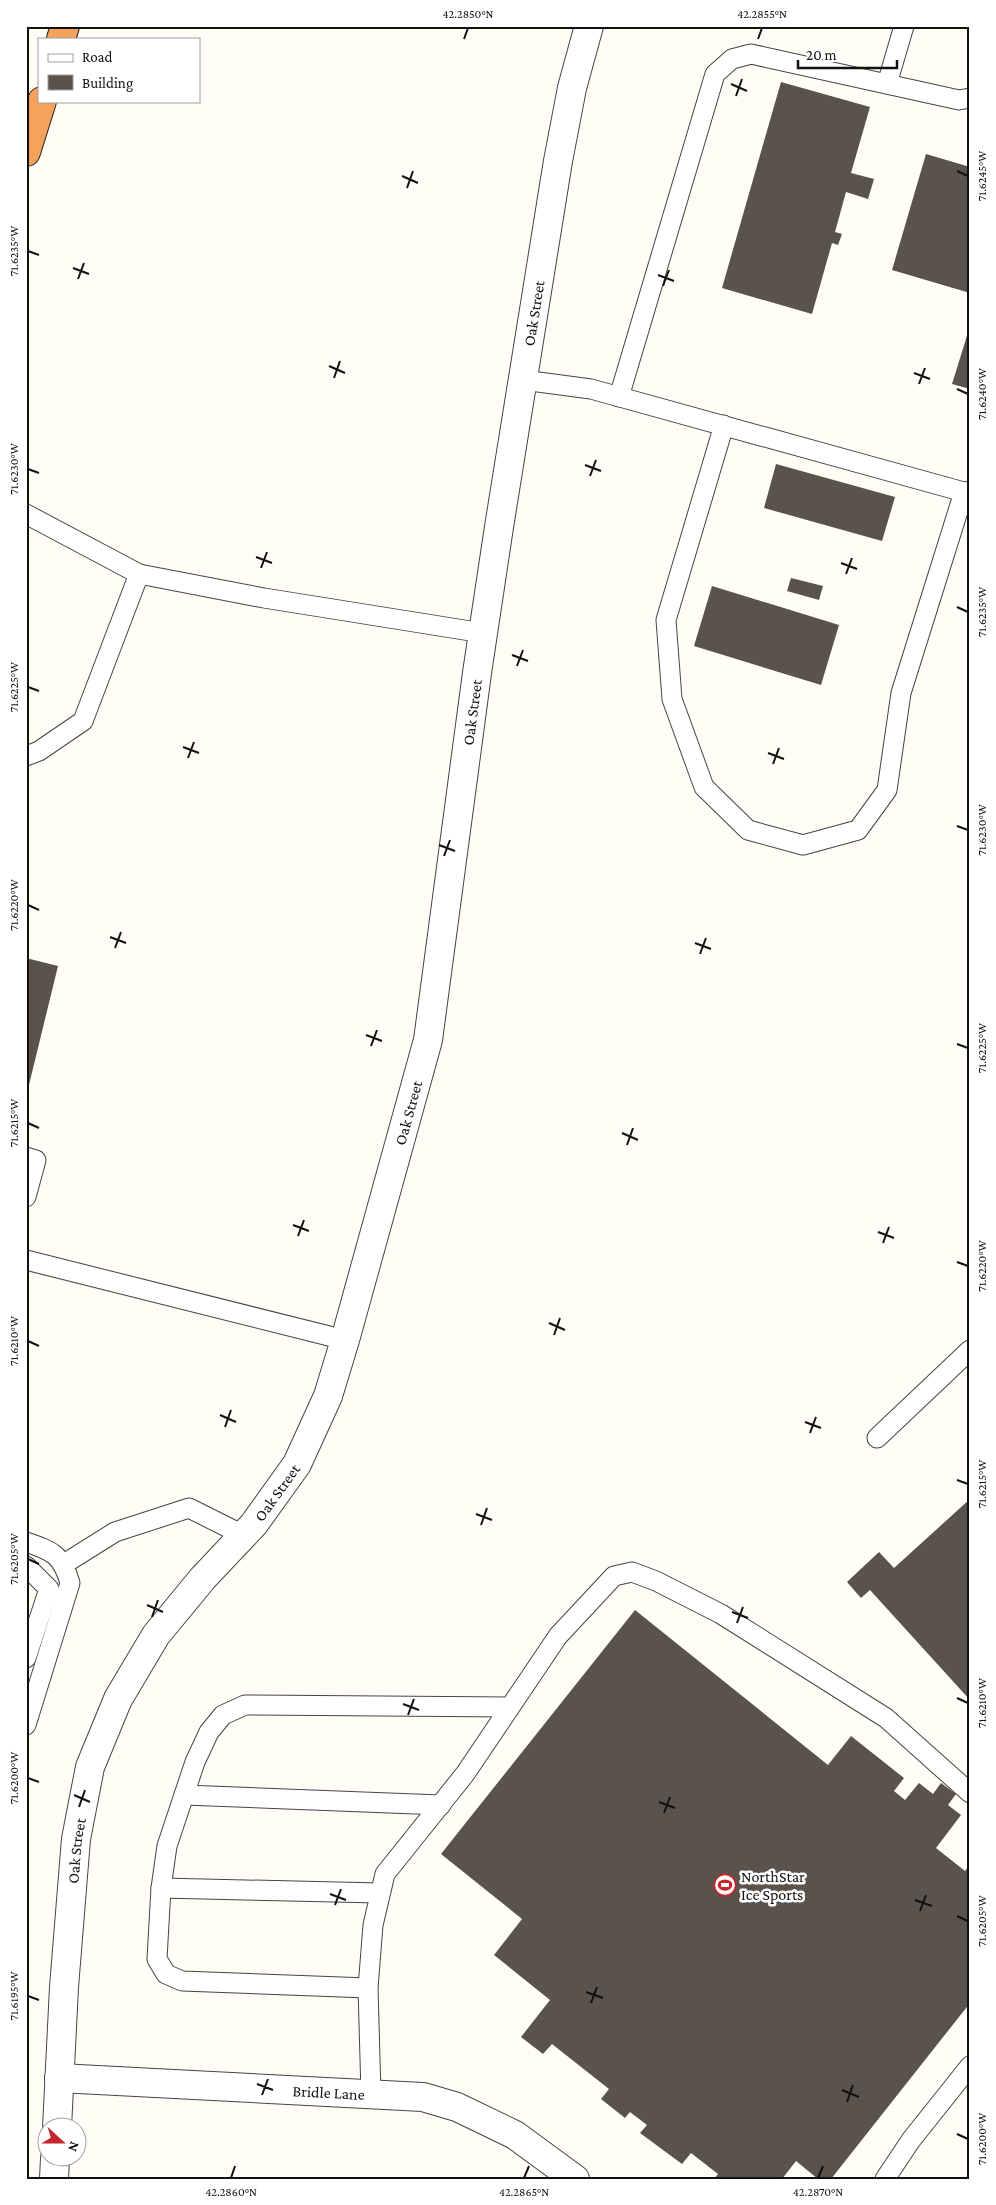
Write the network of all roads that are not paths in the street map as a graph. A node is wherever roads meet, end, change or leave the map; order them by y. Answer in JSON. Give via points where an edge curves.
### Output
{"nodes":[{"id":1,"x":589,"y":26,"type":"edge"},
{"id":2,"x":904,"y":26,"type":"edge"},
{"id":3,"x":887,"y":84,"type":"junction"},
{"id":4,"x":970,"y":98,"type":"edge"},
{"id":5,"x":42,"y":102,"type":"edge"},
{"id":6,"x":26,"y":152,"type":"edge"},
{"id":7,"x":523,"y":380,"type":"junction"},
{"id":8,"x":619,"y":396,"type":"junction"},
{"id":9,"x":724,"y":425,"type":"junction"},
{"id":10,"x":967,"y":492,"type":"edge"},
{"id":11,"x":26,"y":514,"type":"edge"},
{"id":12,"x":140,"y":574,"type":"junction"},
{"id":13,"x":483,"y":633,"type":"junction"},
{"id":14,"x":26,"y":756,"type":"edge"},
{"id":15,"x":26,"y":1157,"type":"edge"},
{"id":16,"x":26,"y":1197,"type":"edge"},
{"id":17,"x":26,"y":1260,"type":"edge"},
{"id":18,"x":345,"y":1340,"type":"junction"},
{"id":19,"x":970,"y":1350,"type":"edge"},
{"id":20,"x":877,"y":1438,"type":"dead end"},
{"id":21,"x":243,"y":1535,"type":"junction"},
{"id":22,"x":26,"y":1542,"type":"edge"},
{"id":23,"x":64,"y":1564,"type":"junction"},
{"id":24,"x":26,"y":1566,"type":"edge"},
{"id":25,"x":26,"y":1658,"type":"edge"},
{"id":26,"x":510,"y":1707,"type":"junction"},
{"id":27,"x":26,"y":1725,"type":"edge"},
{"id":28,"x":970,"y":1793,"type":"edge"},
{"id":29,"x":184,"y":1795,"type":"junction"},
{"id":30,"x":441,"y":1805,"type":"junction"},
{"id":31,"x":161,"y":1888,"type":"junction"},
{"id":32,"x":380,"y":1893,"type":"junction"},
{"id":33,"x":368,"y":1988,"type":"junction"},
{"id":34,"x":970,"y":2066,"type":"edge"},
{"id":35,"x":59,"y":2078,"type":"junction"},
{"id":36,"x":371,"y":2094,"type":"junction"},
{"id":37,"x":57,"y":2118,"type":"edge"},
{"id":38,"x":575,"y":2179,"type":"edge"},
{"id":39,"x":885,"y":2179,"type":"edge"}],
"edges":[{"from":1,"to":7,"type":"street","name":"Oak Street","via":[[572,88],[558,161]]},
{"from":2,"to":3,"type":"lane"},
{"from":3,"to":4,"type":"lane","via":[[959,100]]},
{"from":3,"to":8,"type":"lane","via":[[751,54],[732,59],[715,74]]},
{"from":5,"to":6,"type":"highway"},
{"from":7,"to":8,"type":"lane"},
{"from":7,"to":13,"type":"street","name":"Oak Street"},
{"from":8,"to":9,"type":"lane"},
{"from":9,"to":10,"type":"lane"},
{"from":9,"to":10,"type":"lane","via":[[666,620],[672,699],[704,787],[748,830],[803,845],[858,830],[887,790],[901,692]]},
{"from":11,"to":12,"type":"lane"},
{"from":12,"to":13,"type":"lane","via":[[264,598]]},
{"from":12,"to":14,"type":"lane","via":[[83,722]]},
{"from":13,"to":18,"type":"street","name":"Oak Street","via":[[428,1040]]},
{"from":15,"to":16,"type":"lane","via":[[36,1160]]},
{"from":17,"to":18,"type":"lane"},
{"from":18,"to":21,"type":"street","name":"Oak Street","via":[[328,1396],[297,1464]]},
{"from":19,"to":20,"type":"lane"},
{"from":21,"to":23,"type":"lane","via":[[189,1508],[115,1532]]},
{"from":21,"to":35,"type":"street","name":"Oak Street","via":[[156,1635],[118,1698],[90,1767],[76,1839]]},
{"from":22,"to":23,"type":"lane","via":[[47,1549]]},
{"from":23,"to":27,"type":"lane","via":[[70,1583]]},
{"from":24,"to":25,"type":"lane","via":[[49,1589]]},
{"from":26,"to":28,"type":"lane","via":[[558,1636],[614,1576],[632,1572],[720,1614],[886,1718]]},
{"from":26,"to":29,"type":"lane","via":[[245,1705],[223,1715],[209,1732]]},
{"from":26,"to":30,"type":"lane","via":[[466,1774]]},
{"from":29,"to":30,"type":"lane"},
{"from":29,"to":31,"type":"lane","via":[[167,1846]]},
{"from":30,"to":32,"type":"lane","via":[[385,1874]]},
{"from":31,"to":32,"type":"lane"},
{"from":31,"to":33,"type":"lane","via":[[157,1959],[166,1974],[182,1981]]},
{"from":32,"to":33,"type":"lane","via":[[373,1925]]},
{"from":33,"to":36,"type":"lane"},
{"from":34,"to":39,"type":"lane","via":[[911,2140]]},
{"from":35,"to":36,"type":"street","name":"Bridle Lane"},
{"from":35,"to":37,"type":"street","name":"Oak Street"},
{"from":36,"to":38,"type":"street","name":"Bridle Lane","via":[[423,2097],[457,2107],[515,2135]]}]}
